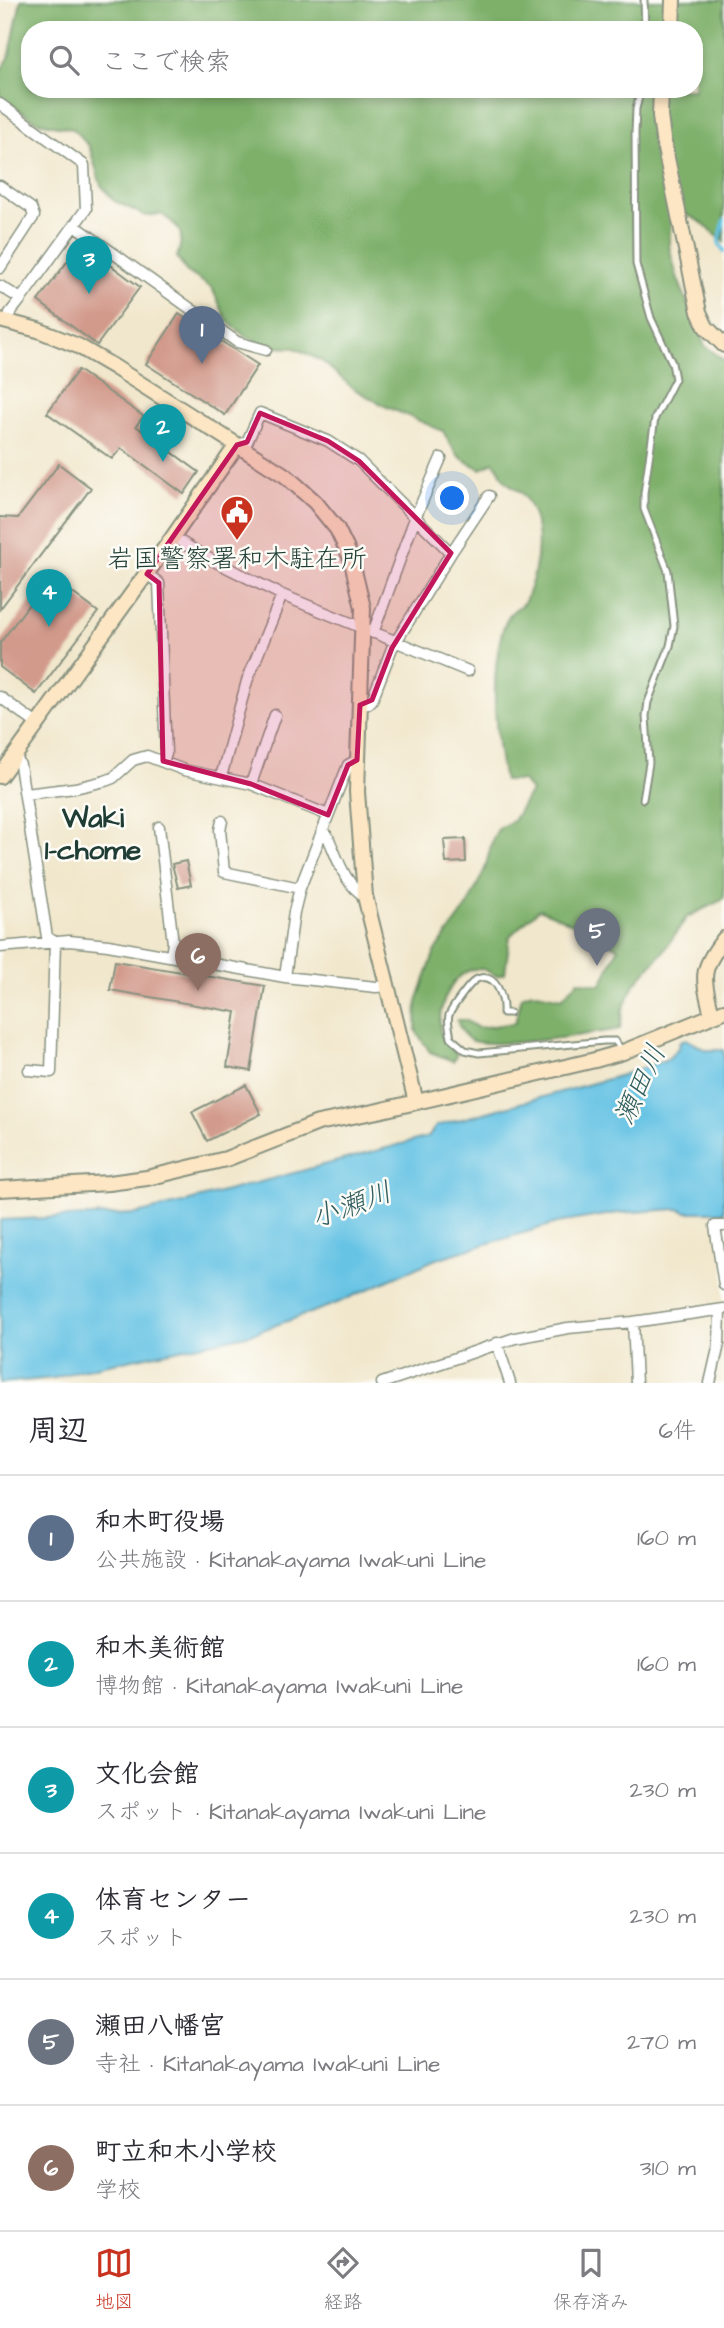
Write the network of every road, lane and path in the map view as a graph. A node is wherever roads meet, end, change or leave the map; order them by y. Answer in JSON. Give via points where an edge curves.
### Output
{"nodes":[{"id":1,"x":644,"y":0,"type":"edge"},
{"id":2,"x":673,"y":0,"type":"edge"},
{"id":3,"x":645,"y":21,"type":"edge"},
{"id":4,"x":672,"y":21,"type":"edge"},
{"id":5,"x":638,"y":98,"type":"edge"},
{"id":6,"x":661,"y":98,"type":"edge"},
{"id":7,"x":0,"y":104,"type":"edge"},
{"id":8,"x":0,"y":186,"type":"edge"},
{"id":9,"x":74,"y":225,"type":"junction"},
{"id":10,"x":0,"y":268,"type":"edge"},
{"id":11,"x":0,"y":286,"type":"edge"},
{"id":12,"x":21,"y":299,"type":"junction"},
{"id":13,"x":4,"y":321,"type":"edge"},
{"id":14,"x":724,"y":345,"type":"edge"},
{"id":15,"x":266,"y":350,"type":"dead end"},
{"id":16,"x":237,"y":445,"type":"junction"},
{"id":17,"x":441,"y":458,"type":"dead end"},
{"id":18,"x":489,"y":496,"type":"dead end"},
{"id":19,"x":415,"y":518,"type":"junction"},
{"id":20,"x":173,"y":537,"type":"junction"},
{"id":21,"x":451,"y":553,"type":"junction"},
{"id":22,"x":147,"y":574,"type":"junction"},
{"id":23,"x":282,"y":595,"type":"junction"},
{"id":24,"x":368,"y":631,"type":"junction"},
{"id":25,"x":396,"y":642,"type":"junction"},
{"id":26,"x":468,"y":671,"type":"dead end"},
{"id":27,"x":0,"y":697,"type":"edge"},
{"id":28,"x":359,"y":705,"type":"junction"},
{"id":29,"x":275,"y":715,"type":"dead end"},
{"id":30,"x":37,"y":724,"type":"junction"},
{"id":31,"x":15,"y":755,"type":"junction"},
{"id":32,"x":357,"y":760,"type":"junction"},
{"id":33,"x":163,"y":761,"type":"junction"},
{"id":34,"x":0,"y":776,"type":"edge"},
{"id":35,"x":221,"y":777,"type":"junction"},
{"id":36,"x":251,"y":784,"type":"junction"},
{"id":37,"x":25,"y":794,"type":"junction"},
{"id":38,"x":643,"y":799,"type":"dead end"},
{"id":39,"x":328,"y":815,"type":"junction"},
{"id":40,"x":222,"y":821,"type":"dead end"},
{"id":41,"x":159,"y":827,"type":"dead end"},
{"id":42,"x":322,"y":831,"type":"junction"},
{"id":43,"x":300,"y":888,"type":"junction"},
{"id":44,"x":365,"y":895,"type":"junction"},
{"id":45,"x":724,"y":939,"type":"edge"},
{"id":46,"x":55,"y":942,"type":"junction"},
{"id":47,"x":0,"y":947,"type":"edge"},
{"id":48,"x":172,"y":956,"type":"junction"},
{"id":49,"x":285,"y":977,"type":"junction"},
{"id":50,"x":387,"y":986,"type":"junction"},
{"id":51,"x":510,"y":1013,"type":"dead end"},
{"id":52,"x":718,"y":1013,"type":"edge"},
{"id":53,"x":622,"y":1052,"type":"junction"},
{"id":54,"x":29,"y":1070,"type":"dead end"},
{"id":55,"x":416,"y":1102,"type":"junction"},
{"id":56,"x":0,"y":1189,"type":"edge"},
{"id":57,"x":724,"y":1226,"type":"edge"},
{"id":58,"x":724,"y":1285,"type":"edge"},
{"id":59,"x":722,"y":1309,"type":"edge"},
{"id":60,"x":633,"y":1322,"type":"junction"},
{"id":61,"x":497,"y":1343,"type":"junction"},
{"id":62,"x":402,"y":1380,"type":"edge"},
{"id":63,"x":382,"y":1383,"type":"edge"},
{"id":64,"x":510,"y":1383,"type":"edge"},
{"id":65,"x":636,"y":1383,"type":"edge"},
{"id":66,"x":710,"y":1383,"type":"edge"}],
"edges":[{"from":1,"to":3,"type":"lane"},
{"from":2,"to":4,"type":"main road"},
{"from":5,"to":38,"type":"lane","via":[[636,264],[675,379],[656,418],[644,493],[644,509],[668,571],[674,626],[648,702],[649,763]]},
{"from":6,"to":14,"type":"main road","via":[[663,139],[699,312]]},
{"from":7,"to":9,"type":"street","via":[[84,165],[86,209]]},
{"from":8,"to":10,"type":"street","via":[[31,208],[34,216]]},
{"from":9,"to":12,"type":"street"},
{"from":9,"to":15,"type":"street","via":[[237,342]]},
{"from":11,"to":12,"type":"street"},
{"from":12,"to":13,"type":"street"},
{"from":13,"to":16,"type":"main road","via":[[78,346]]},
{"from":16,"to":19,"type":"street","via":[[247,442],[260,412],[264,413],[328,441],[359,461]]},
{"from":16,"to":20,"type":"main road"},
{"from":16,"to":24,"type":"main road","via":[[286,476],[337,529],[351,558]]},
{"from":17,"to":19,"type":"street"},
{"from":18,"to":21,"type":"street"},
{"from":19,"to":21,"type":"street"},
{"from":19,"to":24,"type":"street"},
{"from":20,"to":22,"type":"main road"},
{"from":20,"to":23,"type":"street"},
{"from":21,"to":25,"type":"street"},
{"from":22,"to":30,"type":"main road"},
{"from":22,"to":33,"type":"street","via":[[159,583]]},
{"from":23,"to":24,"type":"street"},
{"from":23,"to":35,"type":"street","via":[[247,681]]},
{"from":24,"to":25,"type":"street"},
{"from":24,"to":28,"type":"main road"},
{"from":25,"to":26,"type":"street"},
{"from":25,"to":28,"type":"street","via":[[372,700]]},
{"from":27,"to":30,"type":"street"},
{"from":28,"to":32,"type":"main road"},
{"from":29,"to":36,"type":"street"},
{"from":30,"to":31,"type":"main road"},
{"from":31,"to":34,"type":"main road"},
{"from":31,"to":37,"type":"street"},
{"from":32,"to":39,"type":"street","via":[[348,765]]},
{"from":32,"to":44,"type":"main road"},
{"from":33,"to":35,"type":"street"},
{"from":33,"to":37,"type":"street","via":[[147,756],[133,760],[104,781]]},
{"from":35,"to":36,"type":"street"},
{"from":36,"to":39,"type":"street"},
{"from":37,"to":46,"type":"street","via":[[47,937]]},
{"from":39,"to":42,"type":"street"},
{"from":40,"to":43,"type":"street","via":[[224,872]]},
{"from":41,"to":48,"type":"street"},
{"from":42,"to":43,"type":"street"},
{"from":42,"to":44,"type":"street","via":[[356,891]]},
{"from":43,"to":49,"type":"street"},
{"from":44,"to":50,"type":"main road"},
{"from":45,"to":52,"type":"main road","via":[[703,979]]},
{"from":46,"to":47,"type":"street"},
{"from":46,"to":48,"type":"street"},
{"from":46,"to":54,"type":"street","via":[[51,1072]]},
{"from":48,"to":49,"type":"street"},
{"from":49,"to":50,"type":"street"},
{"from":50,"to":55,"type":"main road"},
{"from":51,"to":53,"type":"lane","via":[[503,1013],[499,987],[477,978],[449,1016],[451,1038],[465,1050],[479,1053],[604,1041],[615,1041]]},
{"from":52,"to":53,"type":"main road"},
{"from":53,"to":55,"type":"main road"},
{"from":55,"to":56,"type":"main road","via":[[317,1123],[226,1159],[147,1178]]},
{"from":57,"to":58,"type":"street","via":[[715,1226]]},
{"from":59,"to":60,"type":"street"},
{"from":59,"to":66,"type":"street"},
{"from":60,"to":61,"type":"street","via":[[568,1328]]},
{"from":60,"to":65,"type":"street"},
{"from":61,"to":62,"type":"street"},
{"from":61,"to":64,"type":"street"},
{"from":62,"to":63,"type":"street"}]}
